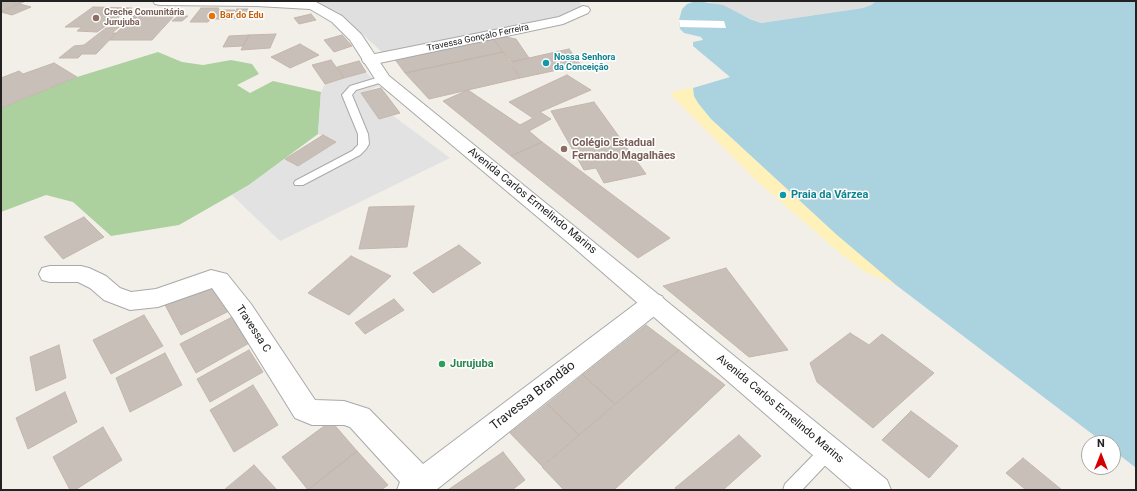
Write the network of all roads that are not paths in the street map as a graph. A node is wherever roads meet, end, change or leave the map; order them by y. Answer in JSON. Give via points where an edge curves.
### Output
{"nodes":[{"id":1,"x":160,"y":1,"type":"edge"},
{"id":2,"x":257,"y":2,"type":"edge"},
{"id":3,"x":583,"y":10,"type":"dead end"},
{"id":4,"x":370,"y":60,"type":"junction"},
{"id":5,"x":383,"y":79,"type":"junction"},
{"id":6,"x":299,"y":183,"type":"dead end"},
{"id":7,"x":50,"y":274,"type":"dead end"},
{"id":8,"x":654,"y":303,"type":"junction"},
{"id":9,"x":830,"y":450,"type":"junction"},
{"id":10,"x":416,"y":486,"type":"edge"},
{"id":11,"x":791,"y":490,"type":"edge"},
{"id":12,"x":876,"y":490,"type":"edge"}],
"edges":[{"from":1,"to":2,"type":"street","name":"Avenida Carlos Ermelindo Marins"},
{"from":2,"to":4,"type":"street","name":"Avenida Carlos Ermelindo Marins","via":[[313,5],[337,20],[356,37]]},
{"from":3,"to":4,"type":"street","name":"Travessa Gonçalo Ferreira","via":[[563,20]]},
{"from":4,"to":5,"type":"street","name":"Avenida Carlos Ermelindo Marins"},
{"from":5,"to":6,"type":"lane","via":[[353,88],[347,95],[363,134],[362,147],[344,160]]},
{"from":5,"to":8,"type":"street","name":"Avenida Carlos Ermelindo Marins"},
{"from":7,"to":10,"type":"street","name":"Travessa C","via":[[81,274],[98,282],[112,294],[130,301],[158,298],[197,283],[211,279],[219,280],[305,409],[312,413],[344,413],[358,418]]},
{"from":8,"to":9,"type":"street","name":"Avenida Carlos Ermelindo Marins"},
{"from":8,"to":10,"type":"street","name":"Travessa Brandão"},
{"from":9,"to":11,"type":"lane"},
{"from":9,"to":12,"type":"street","name":"Avenida Carlos Ermelindo Marins"}]}
